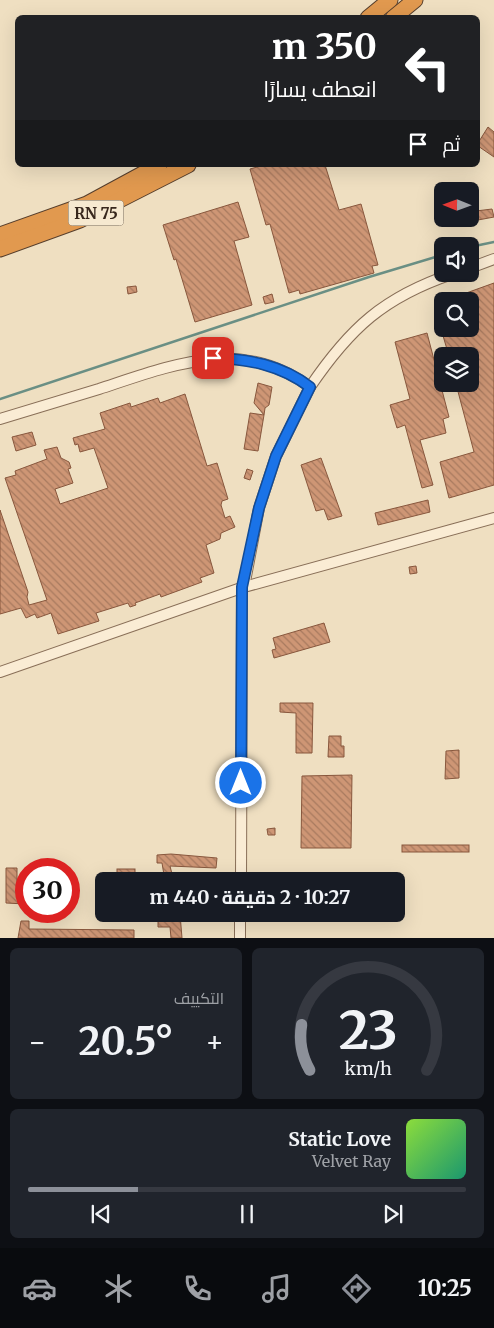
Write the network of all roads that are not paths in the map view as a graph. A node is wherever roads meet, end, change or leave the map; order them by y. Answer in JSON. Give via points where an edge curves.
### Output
{"nodes":[{"id":1,"x":390,"y":0,"type":"edge"},
{"id":2,"x":415,"y":0,"type":"edge"},
{"id":3,"x":372,"y":15,"type":"edge"},
{"id":4,"x":397,"y":15,"type":"edge"},
{"id":5,"x":156,"y":167,"type":"edge"},
{"id":6,"x":184,"y":167,"type":"edge"},
{"id":7,"x":0,"y":235,"type":"edge"},
{"id":8,"x":0,"y":249,"type":"edge"},
{"id":9,"x":494,"y":259,"type":"edge"},
{"id":10,"x":479,"y":265,"type":"edge"},
{"id":11,"x":434,"y":281,"type":"edge"},
{"id":12,"x":310,"y":387,"type":"junction"},
{"id":13,"x":0,"y":419,"type":"edge"},
{"id":14,"x":494,"y":518,"type":"edge"},
{"id":15,"x":243,"y":587,"type":"junction"},
{"id":16,"x":0,"y":672,"type":"edge"},
{"id":17,"x":240,"y":872,"type":"edge"},
{"id":18,"x":240,"y":922,"type":"edge"},
{"id":19,"x":240,"y":938,"type":"edge"}],
"edges":[{"from":1,"to":3,"type":"highway"},
{"from":2,"to":4,"type":"highway"},
{"from":5,"to":7,"type":"highway","number":"RN 75","via":[[87,204]]},
{"from":6,"to":8,"type":"highway","number":"RN 75","via":[[80,220]]},
{"from":9,"to":10,"type":"street"},
{"from":11,"to":12,"type":"street","via":[[375,311],[347,337]]},
{"from":12,"to":13,"type":"street","via":[[278,368],[233,358],[189,360]]},
{"from":12,"to":15,"type":"street","via":[[276,456],[259,508]]},
{"from":14,"to":15,"type":"street"},
{"from":15,"to":16,"type":"street"},
{"from":15,"to":17,"type":"street"},
{"from":18,"to":19,"type":"street"}]}
